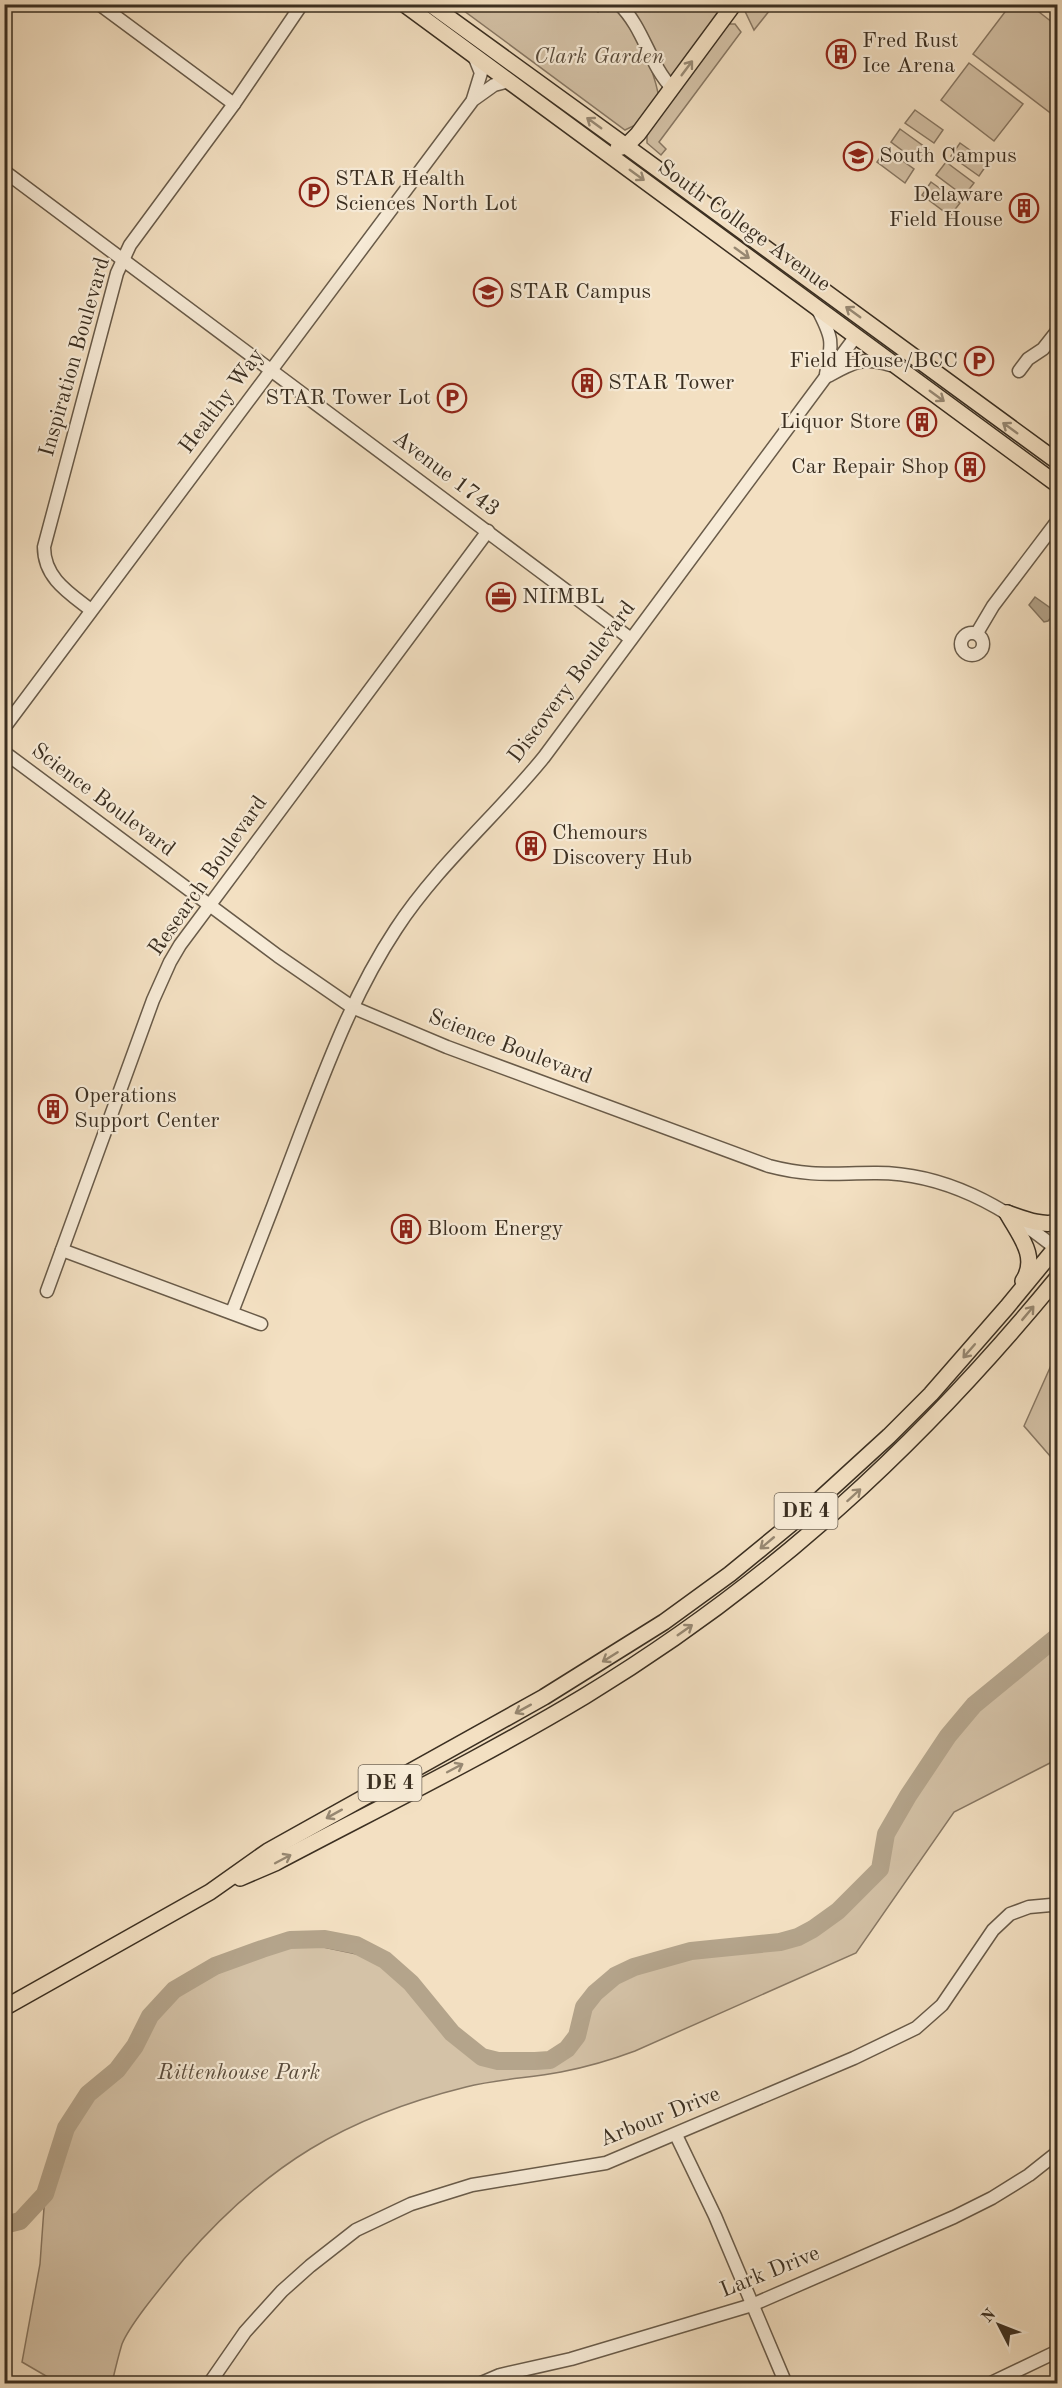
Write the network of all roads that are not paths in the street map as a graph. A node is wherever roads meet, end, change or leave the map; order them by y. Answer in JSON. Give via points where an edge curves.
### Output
{"nodes":[{"id":1,"x":99,"y":4,"type":"edge"},
{"id":2,"x":302,"y":4,"type":"edge"},
{"id":3,"x":404,"y":4,"type":"edge"},
{"id":4,"x":430,"y":4,"type":"edge"},
{"id":5,"x":619,"y":4,"type":"edge"},
{"id":6,"x":734,"y":4,"type":"edge"},
{"id":7,"x":473,"y":55,"type":"junction"},
{"id":8,"x":509,"y":81,"type":"junction"},
{"id":9,"x":672,"y":88,"type":"junction"},
{"id":10,"x":473,"y":100,"type":"junction"},
{"id":11,"x":234,"y":104,"type":"junction"},
{"id":12,"x":626,"y":146,"type":"junction"},
{"id":13,"x":604,"y":151,"type":"junction"},
{"id":14,"x":4,"y":171,"type":"edge"},
{"id":15,"x":122,"y":259,"type":"junction"},
{"id":16,"x":817,"y":308,"type":"junction"},
{"id":17,"x":1058,"y":330,"type":"edge"},
{"id":18,"x":856,"y":336,"type":"junction"},
{"id":19,"x":899,"y":368,"type":"junction"},
{"id":20,"x":271,"y":370,"type":"junction"},
{"id":21,"x":1019,"y":371,"type":"dead end"},
{"id":22,"x":825,"y":378,"type":"junction"},
{"id":23,"x":1058,"y":462,"type":"edge"},
{"id":24,"x":1058,"y":485,"type":"edge"},
{"id":25,"x":1058,"y":520,"type":"edge"},
{"id":26,"x":488,"y":531,"type":"junction"},
{"id":27,"x":92,"y":610,"type":"junction"},
{"id":28,"x":977,"y":633,"type":"dead end"},
{"id":29,"x":631,"y":639,"type":"junction"},
{"id":30,"x":4,"y":728,"type":"edge"},
{"id":31,"x":4,"y":752,"type":"edge"},
{"id":32,"x":210,"y":905,"type":"junction"},
{"id":33,"x":352,"y":1007,"type":"junction"},
{"id":34,"x":1007,"y":1213,"type":"junction"},
{"id":35,"x":1058,"y":1222,"type":"edge"},
{"id":36,"x":1057,"y":1248,"type":"edge"},
{"id":37,"x":62,"y":1250,"type":"junction"},
{"id":38,"x":1058,"y":1277,"type":"edge"},
{"id":39,"x":47,"y":1291,"type":"dead end"},
{"id":40,"x":1008,"y":1307,"type":"junction"},
{"id":41,"x":232,"y":1312,"type":"junction"},
{"id":42,"x":261,"y":1324,"type":"dead end"},
{"id":43,"x":210,"y":1892,"type":"junction"},
{"id":44,"x":1058,"y":1909,"type":"edge"},
{"id":45,"x":4,"y":2008,"type":"edge"},
{"id":46,"x":676,"y":2135,"type":"junction"},
{"id":47,"x":1058,"y":2152,"type":"edge"},
{"id":48,"x":753,"y":2305,"type":"junction"},
{"id":49,"x":1058,"y":2351,"type":"edge"},
{"id":50,"x":209,"y":2384,"type":"edge"},
{"id":51,"x":479,"y":2384,"type":"edge"},
{"id":52,"x":786,"y":2384,"type":"edge"},
{"id":53,"x":989,"y":2384,"type":"edge"}],
"edges":[{"from":1,"to":11,"type":"street"},
{"from":2,"to":11,"type":"street","name":"Inspiration Boulevard"},
{"from":3,"to":7,"type":"main road","name":"South College Avenue"},
{"from":12,"to":4,"type":"main road","name":"South College Avenue","one_way":true},
{"from":5,"to":9,"type":"street","via":[[635,24],[660,76]]},
{"from":9,"to":6,"type":"main road","one_way":true},
{"from":7,"to":8,"type":"main road","name":"South College Avenue"},
{"from":7,"to":10,"type":"street","name":"Healthy Way","via":[[481,72]]},
{"from":8,"to":10,"type":"street","name":"Healthy Way","via":[[494,85]]},
{"from":8,"to":13,"type":"main road","name":"South College Avenue"},
{"from":9,"to":12,"type":"main road"},
{"from":10,"to":20,"type":"street","name":"Healthy Way"},
{"from":11,"to":15,"type":"street","name":"Inspiration Boulevard"},
{"from":12,"to":13,"type":"main road"},
{"from":23,"to":12,"type":"main road","name":"South College Avenue","one_way":true},
{"from":13,"to":16,"type":"main road","name":"South College Avenue","one_way":true},
{"from":14,"to":15,"type":"street","name":"Avenue 1743"},
{"from":15,"to":20,"type":"street","name":"Avenue 1743"},
{"from":15,"to":27,"type":"street","name":"Inspiration Boulevard","via":[[44,547],[50,574]]},
{"from":16,"to":18,"type":"main road","name":"South College Avenue"},
{"from":16,"to":22,"type":"street","name":"Discovery Boulevard","via":[[832,342]]},
{"from":17,"to":21,"type":"street"},
{"from":18,"to":19,"type":"main road","name":"South College Avenue"},
{"from":18,"to":22,"type":"street","name":"Discovery Boulevard"},
{"from":19,"to":22,"type":"street","name":"Discovery Boulevard","via":[[877,361],[859,361]]},
{"from":19,"to":24,"type":"main road","name":"South College Avenue","one_way":true},
{"from":20,"to":26,"type":"street","name":"Avenue 1743"},
{"from":20,"to":27,"type":"street","name":"Healthy Way"},
{"from":22,"to":29,"type":"street","name":"Discovery Boulevard"},
{"from":25,"to":28,"type":"street"},
{"from":26,"to":29,"type":"street","name":"Avenue 1743"},
{"from":26,"to":32,"type":"street","name":"Research Boulevard"},
{"from":27,"to":30,"type":"street","name":"Healthy Way"},
{"from":29,"to":33,"type":"street","name":"Discovery Boulevard","via":[[525,780],[396,928]]},
{"from":31,"to":32,"type":"street","name":"Science Boulevard"},
{"from":32,"to":33,"type":"street","name":"Science Boulevard"},
{"from":32,"to":37,"type":"street","name":"Research Boulevard","via":[[180,945],[160,983]]},
{"from":33,"to":34,"type":"street","name":"Science Boulevard","via":[[447,1047],[769,1166],[817,1175],[875,1173],[928,1178]]},
{"from":33,"to":41,"type":"street","name":"Discovery Boulevard"},
{"from":34,"to":35,"type":"main road","via":[[1037,1222]]},
{"from":34,"to":36,"type":"street","name":"Science Boulevard"},
{"from":34,"to":40,"type":"main road","via":[[1030,1259],[1029,1273]]},
{"from":36,"to":40,"type":"main road","number":"DE 4"},
{"from":37,"to":39,"type":"street","name":"Research Boulevard"},
{"from":37,"to":41,"type":"street"},
{"from":43,"to":38,"type":"main road","number":"DE 4","one_way":true,"via":[[275,1863],[584,1697],[716,1608],[810,1533],[892,1460],[957,1394]]},
{"from":40,"to":43,"type":"main road","number":"DE 4","one_way":true,"via":[[889,1436],[808,1510],[717,1584],[573,1680],[268,1851]]},
{"from":41,"to":42,"type":"street"},
{"from":43,"to":45,"type":"main road","number":"DE 4"},
{"from":44,"to":46,"type":"street","name":"Arbour Drive","via":[[1051,1905],[1029,1907],[1010,1914],[993,1930],[942,2005],[916,2028]]},
{"from":46,"to":48,"type":"street"},
{"from":46,"to":50,"type":"street","name":"Arbour Drive","via":[[606,2163],[472,2185],[411,2204],[356,2230],[282,2291],[245,2332]]},
{"from":47,"to":48,"type":"street","name":"Lark Drive","via":[[1029,2175],[954,2217]]},
{"from":48,"to":51,"type":"street","name":"Lark Drive"},
{"from":48,"to":52,"type":"street"},
{"from":49,"to":53,"type":"street"}]}
